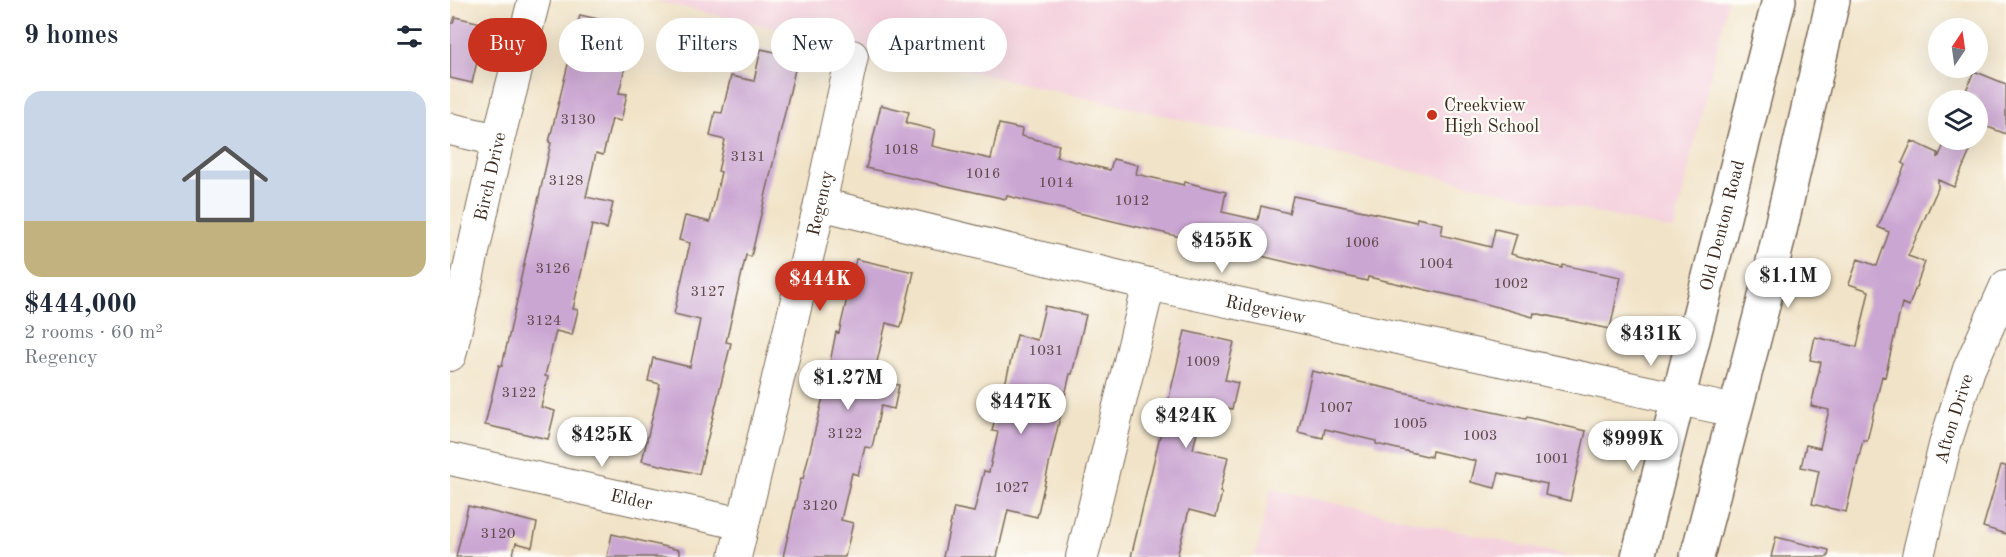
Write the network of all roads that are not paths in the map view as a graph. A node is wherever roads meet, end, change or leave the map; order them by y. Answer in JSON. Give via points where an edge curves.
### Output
{"nodes":[{"id":1,"x":534,"y":0,"type":"edge"},
{"id":2,"x":1779,"y":0,"type":"edge"},
{"id":3,"x":1833,"y":0,"type":"edge"},
{"id":4,"x":849,"y":72,"type":"edge"},
{"id":5,"x":450,"y":129,"type":"edge"},
{"id":6,"x":498,"y":140,"type":"junction"},
{"id":7,"x":820,"y":204,"type":"junction"},
{"id":8,"x":1149,"y":284,"type":"junction"},
{"id":9,"x":2006,"y":286,"type":"edge"},
{"id":10,"x":450,"y":355,"type":"edge"},
{"id":11,"x":1678,"y":398,"type":"junction"},
{"id":12,"x":1736,"y":411,"type":"junction"},
{"id":13,"x":450,"y":459,"type":"edge"},
{"id":14,"x":743,"y":524,"type":"junction"},
{"id":15,"x":1918,"y":556,"type":"edge"},
{"id":16,"x":735,"y":557,"type":"edge"},
{"id":17,"x":1083,"y":557,"type":"edge"},
{"id":18,"x":1638,"y":557,"type":"edge"},
{"id":19,"x":1697,"y":557,"type":"edge"}],
"edges":[{"from":1,"to":6,"type":"street","name":"Birch Drive"},
{"from":2,"to":11,"type":"main road","name":"Old Denton Road"},
{"from":3,"to":12,"type":"main road"},
{"from":4,"to":7,"type":"street","name":"Regency"},
{"from":5,"to":6,"type":"street"},
{"from":6,"to":10,"type":"street","name":"Birch Drive"},
{"from":7,"to":8,"type":"street","name":"Ridgeview"},
{"from":7,"to":14,"type":"street","name":"Regency"},
{"from":8,"to":11,"type":"street","name":"Ridgeview"},
{"from":8,"to":17,"type":"street"},
{"from":9,"to":15,"type":"street","name":"Afton Drive","via":[[1969,369],[1946,441]]},
{"from":11,"to":12,"type":"street","name":"Ridgeview"},
{"from":11,"to":18,"type":"main road","name":"Old Denton Road"},
{"from":12,"to":19,"type":"main road"},
{"from":13,"to":14,"type":"street","name":"Elder"},
{"from":14,"to":16,"type":"street","name":"Regency"}]}
